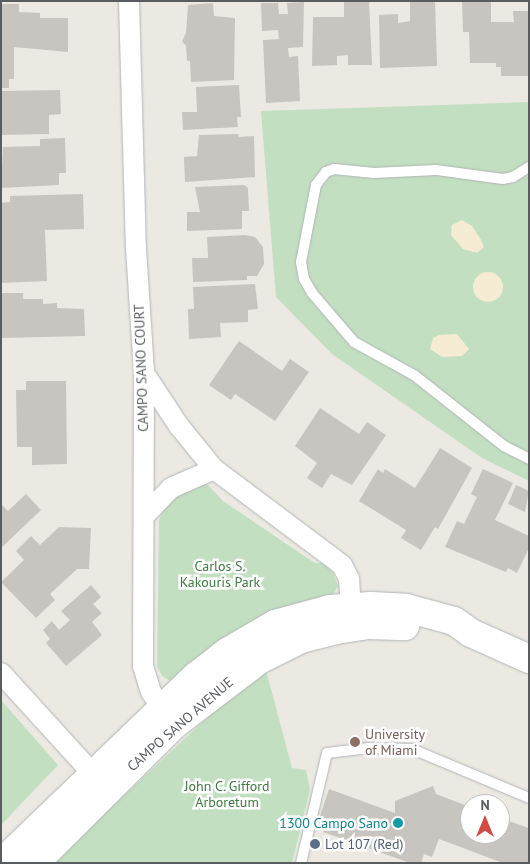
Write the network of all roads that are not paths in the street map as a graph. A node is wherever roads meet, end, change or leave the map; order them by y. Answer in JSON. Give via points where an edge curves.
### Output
{"nodes":[{"id":1,"x":129,"y":1,"type":"edge"},
{"id":2,"x":529,"y":167,"type":"edge"},
{"id":3,"x":144,"y":373,"type":"junction"},
{"id":4,"x":529,"y":460,"type":"edge"},
{"id":5,"x":214,"y":469,"type":"junction"},
{"id":6,"x":144,"y":516,"type":"junction"},
{"id":7,"x":351,"y":607,"type":"junction"},
{"id":8,"x":471,"y":634,"type":"junction"},
{"id":9,"x":529,"y":659,"type":"edge"},
{"id":10,"x":1,"y":673,"type":"edge"},
{"id":11,"x":168,"y":717,"type":"junction"},
{"id":12,"x":92,"y":773,"type":"junction"},
{"id":13,"x":529,"y":798,"type":"edge"},
{"id":14,"x":1,"y":863,"type":"edge"},
{"id":15,"x":35,"y":863,"type":"edge"},
{"id":16,"x":301,"y":863,"type":"edge"}],
"edges":[{"from":1,"to":3,"type":"street","name":"CAMPO SANO COURT","via":[[136,248]]},
{"from":2,"to":4,"type":"lane","via":[[503,179],[436,170],[374,173],[334,169],[326,172],[316,185],[301,262],[304,279],[312,293],[354,342],[414,375],[504,446]]},
{"from":3,"to":5,"type":"street","via":[[189,439]]},
{"from":3,"to":6,"type":"street","name":"CAMPO SANO COURT"},
{"from":5,"to":6,"type":"street","via":[[171,488]]},
{"from":5,"to":7,"type":"street","via":[[342,565],[349,579]]},
{"from":6,"to":11,"type":"street","name":"CAMPO SANO COURT","via":[[143,666],[147,684]]},
{"from":7,"to":8,"type":"street","name":"CAMPO SANO AVENUE","via":[[406,608],[454,621]]},
{"from":7,"to":11,"type":"street","name":"CAMPO SANO AVENUE","via":[[294,617],[258,633],[211,664]]},
{"from":8,"to":9,"type":"street","name":"CAMPO SANO AVENUE"},
{"from":8,"to":11,"type":"street","name":"CAMPO SANO AVENUE","via":[[383,624],[301,639]]},
{"from":10,"to":12,"type":"street"},
{"from":11,"to":12,"type":"street","name":"CAMPO SANO AVENUE"},
{"from":11,"to":15,"type":"street","name":"CAMPO SANO AVENUE"},
{"from":12,"to":14,"type":"street","name":"CAMPO SANO AVENUE"},
{"from":13,"to":16,"type":"lane","via":[[412,749],[369,748],[327,753]]}]}
